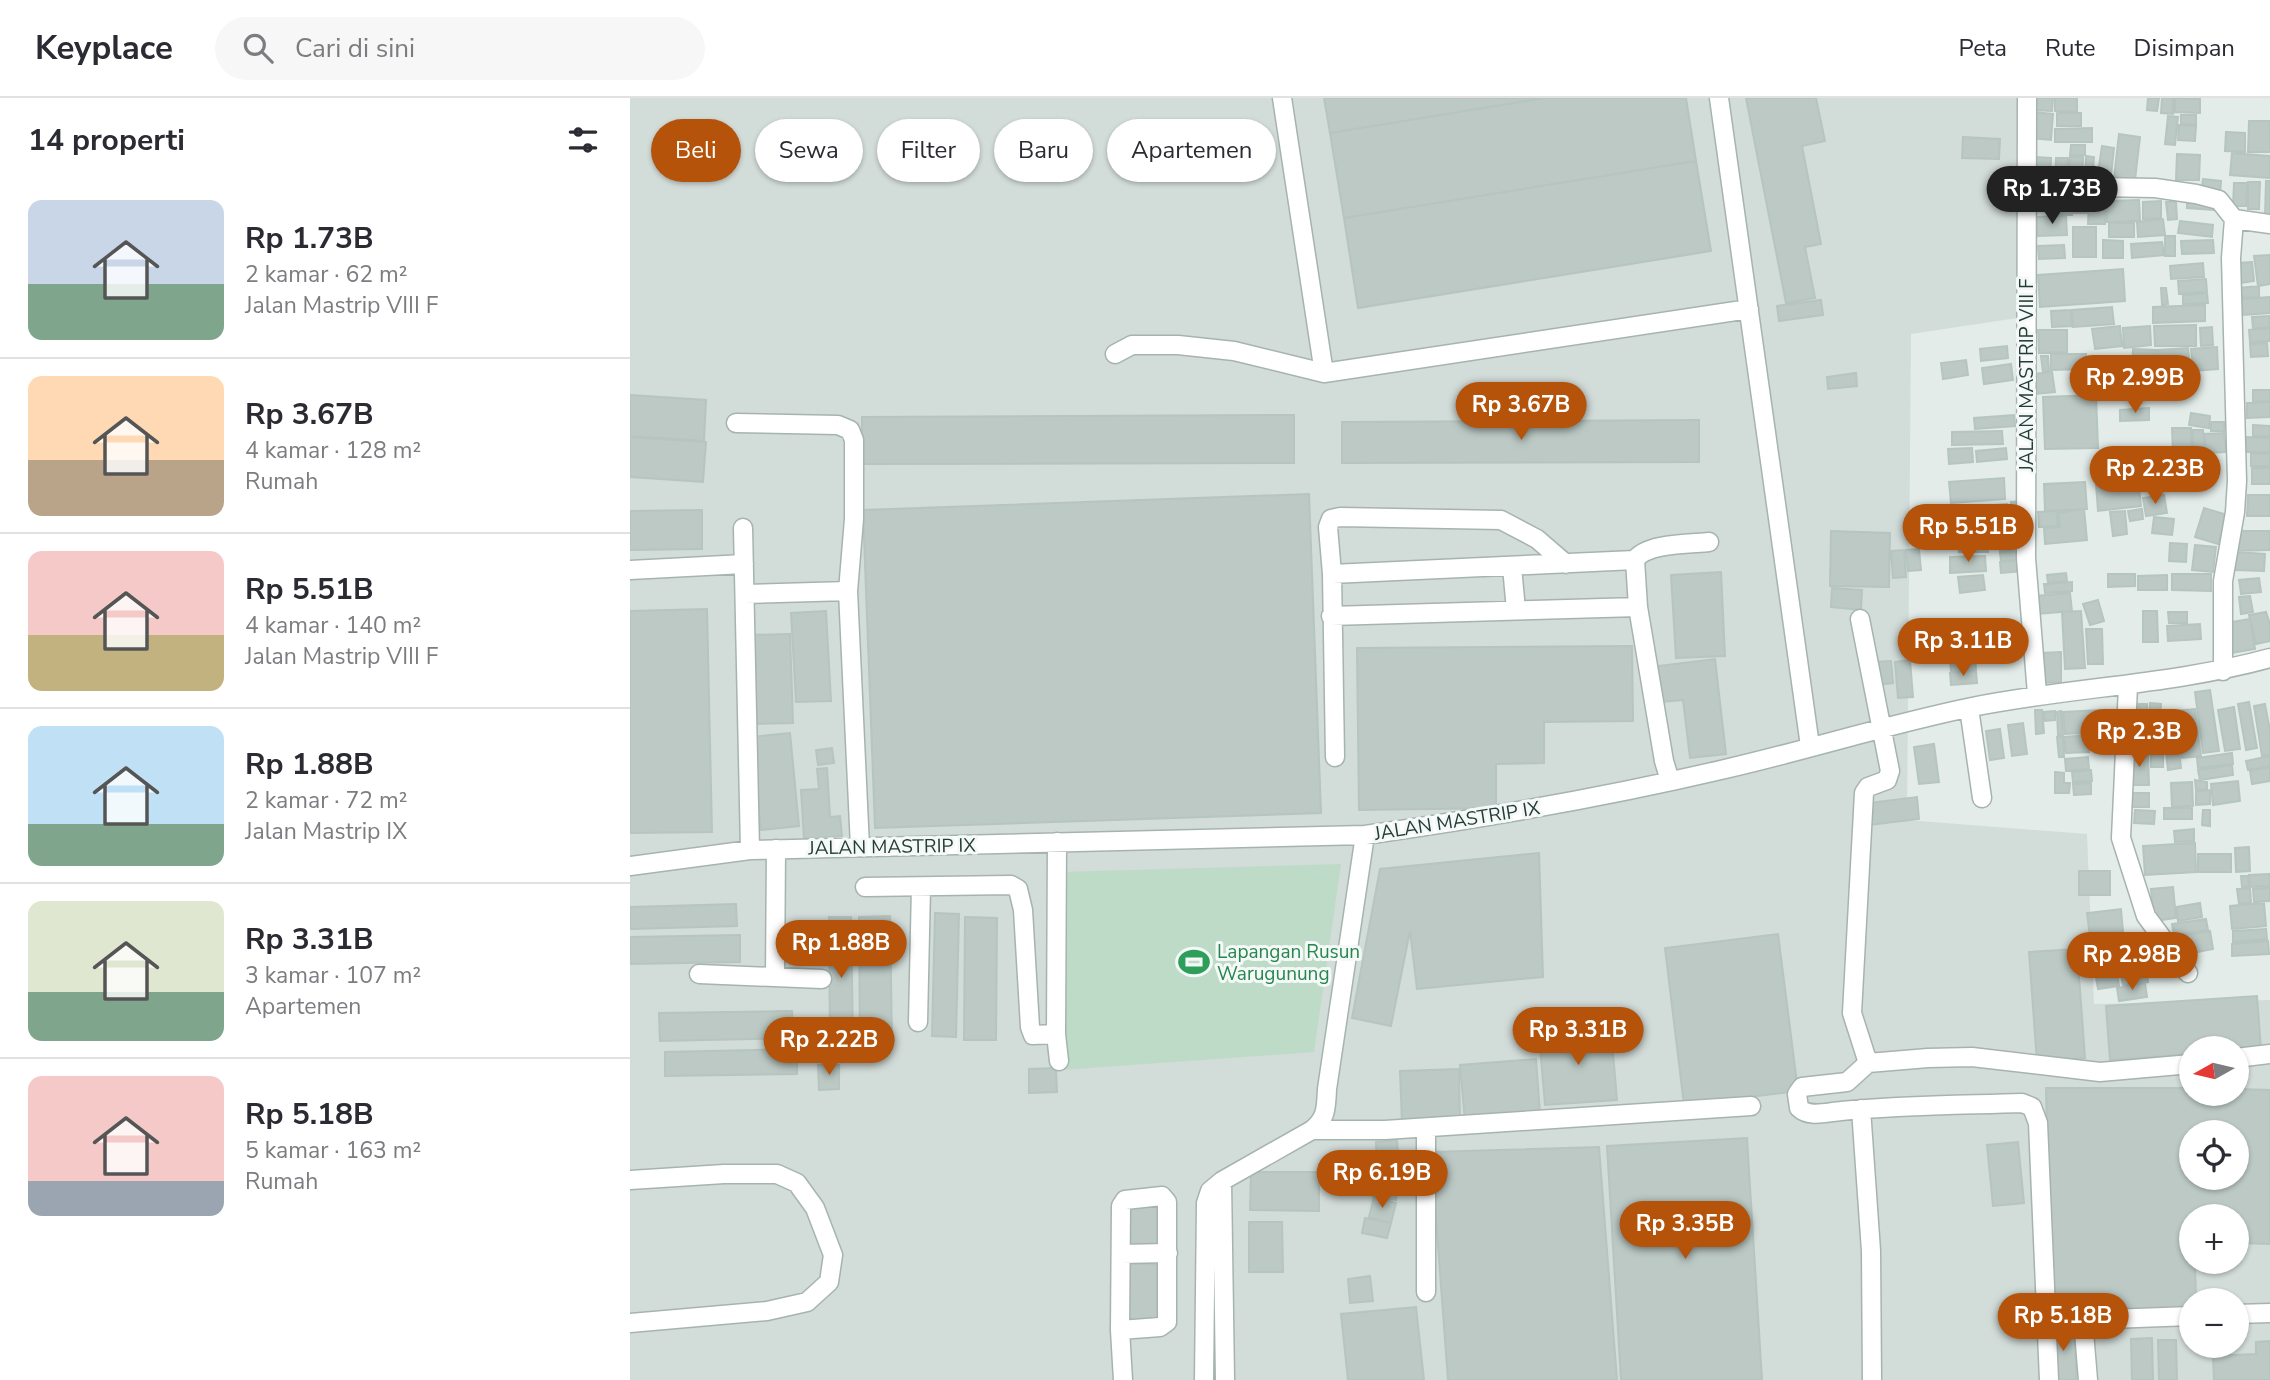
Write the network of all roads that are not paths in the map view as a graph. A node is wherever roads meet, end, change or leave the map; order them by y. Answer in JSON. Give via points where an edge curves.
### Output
{"nodes":[{"id":1,"x":1282,"y":98,"type":"edge"},
{"id":2,"x":1719,"y":98,"type":"edge"},
{"id":3,"x":2026,"y":98,"type":"edge"},
{"id":4,"x":2027,"y":186,"type":"junction"},
{"id":5,"x":2234,"y":219,"type":"junction"},
{"id":6,"x":2270,"y":224,"type":"edge"},
{"id":7,"x":1749,"y":309,"type":"junction"},
{"id":8,"x":1115,"y":354,"type":"dead end"},
{"id":9,"x":1324,"y":373,"type":"junction"},
{"id":10,"x":736,"y":423,"type":"dead end"},
{"id":11,"x":743,"y":528,"type":"dead end"},
{"id":12,"x":1709,"y":542,"type":"dead end"},
{"id":13,"x":1635,"y":560,"type":"junction"},
{"id":14,"x":744,"y":564,"type":"junction"},
{"id":15,"x":1566,"y":564,"type":"junction"},
{"id":16,"x":1513,"y":567,"type":"junction"},
{"id":17,"x":630,"y":570,"type":"edge"},
{"id":18,"x":1332,"y":574,"type":"junction"},
{"id":19,"x":848,"y":591,"type":"junction"},
{"id":20,"x":745,"y":594,"type":"junction"},
{"id":21,"x":1638,"y":607,"type":"junction"},
{"id":22,"x":1516,"y":610,"type":"junction"},
{"id":23,"x":1331,"y":616,"type":"junction"},
{"id":24,"x":1860,"y":619,"type":"dead end"},
{"id":25,"x":2270,"y":658,"type":"edge"},
{"id":26,"x":2223,"y":671,"type":"junction"},
{"id":27,"x":2127,"y":686,"type":"junction"},
{"id":28,"x":2037,"y":694,"type":"junction"},
{"id":29,"x":1969,"y":708,"type":"junction"},
{"id":30,"x":1881,"y":728,"type":"junction"},
{"id":31,"x":1811,"y":746,"type":"junction"},
{"id":32,"x":1335,"y":757,"type":"dead end"},
{"id":33,"x":1670,"y":781,"type":"junction"},
{"id":34,"x":1982,"y":798,"type":"dead end"},
{"id":35,"x":1365,"y":835,"type":"junction"},
{"id":36,"x":1056,"y":842,"type":"junction"},
{"id":37,"x":860,"y":847,"type":"junction"},
{"id":38,"x":776,"y":849,"type":"junction"},
{"id":39,"x":750,"y":850,"type":"junction"},
{"id":40,"x":630,"y":866,"type":"edge"},
{"id":41,"x":865,"y":887,"type":"dead end"},
{"id":42,"x":921,"y":887,"type":"junction"},
{"id":43,"x":2188,"y":973,"type":"dead end"},
{"id":44,"x":699,"y":974,"type":"dead end"},
{"id":45,"x":775,"y":977,"type":"junction"},
{"id":46,"x":822,"y":978,"type":"dead end"},
{"id":47,"x":918,"y":1022,"type":"dead end"},
{"id":48,"x":1056,"y":1034,"type":"junction"},
{"id":49,"x":2270,"y":1054,"type":"edge"},
{"id":50,"x":2249,"y":1056,"type":"edge"},
{"id":51,"x":1059,"y":1060,"type":"dead end"},
{"id":52,"x":1868,"y":1063,"type":"junction"},
{"id":53,"x":2179,"y":1065,"type":"edge"},
{"id":54,"x":1751,"y":1106,"type":"dead end"},
{"id":55,"x":1861,"y":1109,"type":"junction"},
{"id":56,"x":1426,"y":1128,"type":"junction"},
{"id":57,"x":1312,"y":1130,"type":"junction"},
{"id":58,"x":630,"y":1180,"type":"edge"},
{"id":59,"x":1222,"y":1181,"type":"junction"},
{"id":60,"x":1168,"y":1253,"type":"junction"},
{"id":61,"x":1121,"y":1254,"type":"junction"},
{"id":62,"x":1426,"y":1292,"type":"dead end"},
{"id":63,"x":2270,"y":1312,"type":"edge"},
{"id":64,"x":2249,"y":1313,"type":"edge"},
{"id":65,"x":2179,"y":1317,"type":"edge"},
{"id":66,"x":2047,"y":1319,"type":"junction"},
{"id":67,"x":2083,"y":1321,"type":"junction"},
{"id":68,"x":630,"y":1323,"type":"edge"},
{"id":69,"x":1120,"y":1330,"type":"junction"},
{"id":70,"x":1123,"y":1380,"type":"edge"},
{"id":71,"x":1204,"y":1380,"type":"edge"},
{"id":72,"x":1225,"y":1380,"type":"edge"},
{"id":73,"x":1872,"y":1380,"type":"edge"},
{"id":74,"x":2049,"y":1380,"type":"edge"},
{"id":75,"x":2088,"y":1380,"type":"edge"}],
"edges":[{"from":1,"to":9,"type":"street"},
{"from":2,"to":7,"type":"street"},
{"from":3,"to":4,"type":"street","name":"JALAN MASTRIP VIII F"},
{"from":4,"to":5,"type":"street","via":[[2155,187],[2219,200]]},
{"from":4,"to":28,"type":"street","name":"JALAN MASTRIP VIII F","via":[[2026,558]]},
{"from":5,"to":6,"type":"street"},
{"from":5,"to":26,"type":"street","via":[[2237,481],[2223,581]]},
{"from":7,"to":9,"type":"street"},
{"from":7,"to":31,"type":"street"},
{"from":8,"to":9,"type":"street","via":[[1132,345],[1178,345],[1234,351]]},
{"from":10,"to":19,"type":"street","via":[[838,425],[849,430],[854,440],[854,506]]},
{"from":11,"to":14,"type":"street"},
{"from":12,"to":13,"type":"street","via":[[1652,548]]},
{"from":13,"to":15,"type":"street"},
{"from":13,"to":21,"type":"street"},
{"from":14,"to":17,"type":"street"},
{"from":14,"to":20,"type":"street"},
{"from":15,"to":16,"type":"street"},
{"from":15,"to":18,"type":"street","via":[[1537,539],[1501,520],[1340,517],[1331,519],[1328,527]]},
{"from":16,"to":18,"type":"street"},
{"from":16,"to":22,"type":"street"},
{"from":18,"to":23,"type":"street"},
{"from":19,"to":20,"type":"street"},
{"from":19,"to":37,"type":"street"},
{"from":20,"to":39,"type":"street"},
{"from":21,"to":22,"type":"street"},
{"from":21,"to":33,"type":"street"},
{"from":22,"to":23,"type":"street"},
{"from":23,"to":32,"type":"street"},
{"from":24,"to":30,"type":"street"},
{"from":25,"to":26,"type":"street","name":"JALAN MASTRIP IX"},
{"from":26,"to":27,"type":"street","name":"JALAN MASTRIP IX"},
{"from":27,"to":28,"type":"street","name":"JALAN MASTRIP IX"},
{"from":27,"to":43,"type":"street","via":[[2123,851],[2146,916]]},
{"from":28,"to":29,"type":"street","name":"JALAN MASTRIP IX"},
{"from":29,"to":30,"type":"street","name":"JALAN MASTRIP IX"},
{"from":29,"to":34,"type":"street"},
{"from":30,"to":31,"type":"street","name":"JALAN MASTRIP IX"},
{"from":30,"to":52,"type":"street","via":[[1890,771],[1887,780],[1867,787],[1864,793],[1852,1013]]},
{"from":31,"to":33,"type":"street","name":"JALAN MASTRIP IX"},
{"from":33,"to":35,"type":"street","name":"JALAN MASTRIP IX","via":[[1465,821]]},
{"from":35,"to":36,"type":"street","name":"JALAN MASTRIP IX"},
{"from":35,"to":57,"type":"street","via":[[1326,1113]]},
{"from":36,"to":37,"type":"street","name":"JALAN MASTRIP IX"},
{"from":36,"to":48,"type":"street"},
{"from":37,"to":38,"type":"street","name":"JALAN MASTRIP IX"},
{"from":38,"to":39,"type":"street","name":"JALAN MASTRIP IX"},
{"from":38,"to":45,"type":"street"},
{"from":39,"to":40,"type":"street","name":"JALAN MASTRIP IX"},
{"from":41,"to":42,"type":"street"},
{"from":42,"to":47,"type":"street"},
{"from":42,"to":48,"type":"street","via":[[1012,885],[1018,889],[1030,1027],[1033,1035]]},
{"from":44,"to":45,"type":"street"},
{"from":45,"to":46,"type":"street"},
{"from":48,"to":51,"type":"street"},
{"from":49,"to":50,"type":"street"},
{"from":52,"to":53,"type":"street","via":[[1972,1057],[2100,1072]]},
{"from":52,"to":55,"type":"street","via":[[1847,1082],[1802,1087],[1797,1094],[1799,1108],[1805,1113]]},
{"from":54,"to":56,"type":"street"},
{"from":55,"to":66,"type":"street","via":[[2022,1103],[2032,1107],[2038,1123]]},
{"from":55,"to":73,"type":"street","via":[[1871,1251]]},
{"from":56,"to":57,"type":"street"},
{"from":56,"to":62,"type":"street"},
{"from":57,"to":59,"type":"street"},
{"from":58,"to":68,"type":"street","via":[[777,1174],[797,1183],[815,1208],[833,1255],[829,1282],[807,1302],[767,1311]]},
{"from":59,"to":71,"type":"street","via":[[1210,1191],[1206,1203]]},
{"from":59,"to":72,"type":"street"},
{"from":60,"to":61,"type":"street"},
{"from":60,"to":61,"type":"street","via":[[1167,1202],[1162,1196],[1122,1203]]},
{"from":60,"to":69,"type":"street","via":[[1165,1326]]},
{"from":61,"to":69,"type":"street"},
{"from":63,"to":64,"type":"street"},
{"from":65,"to":67,"type":"street"},
{"from":66,"to":67,"type":"street"},
{"from":66,"to":74,"type":"street"},
{"from":67,"to":75,"type":"street"},
{"from":69,"to":70,"type":"street"}]}
